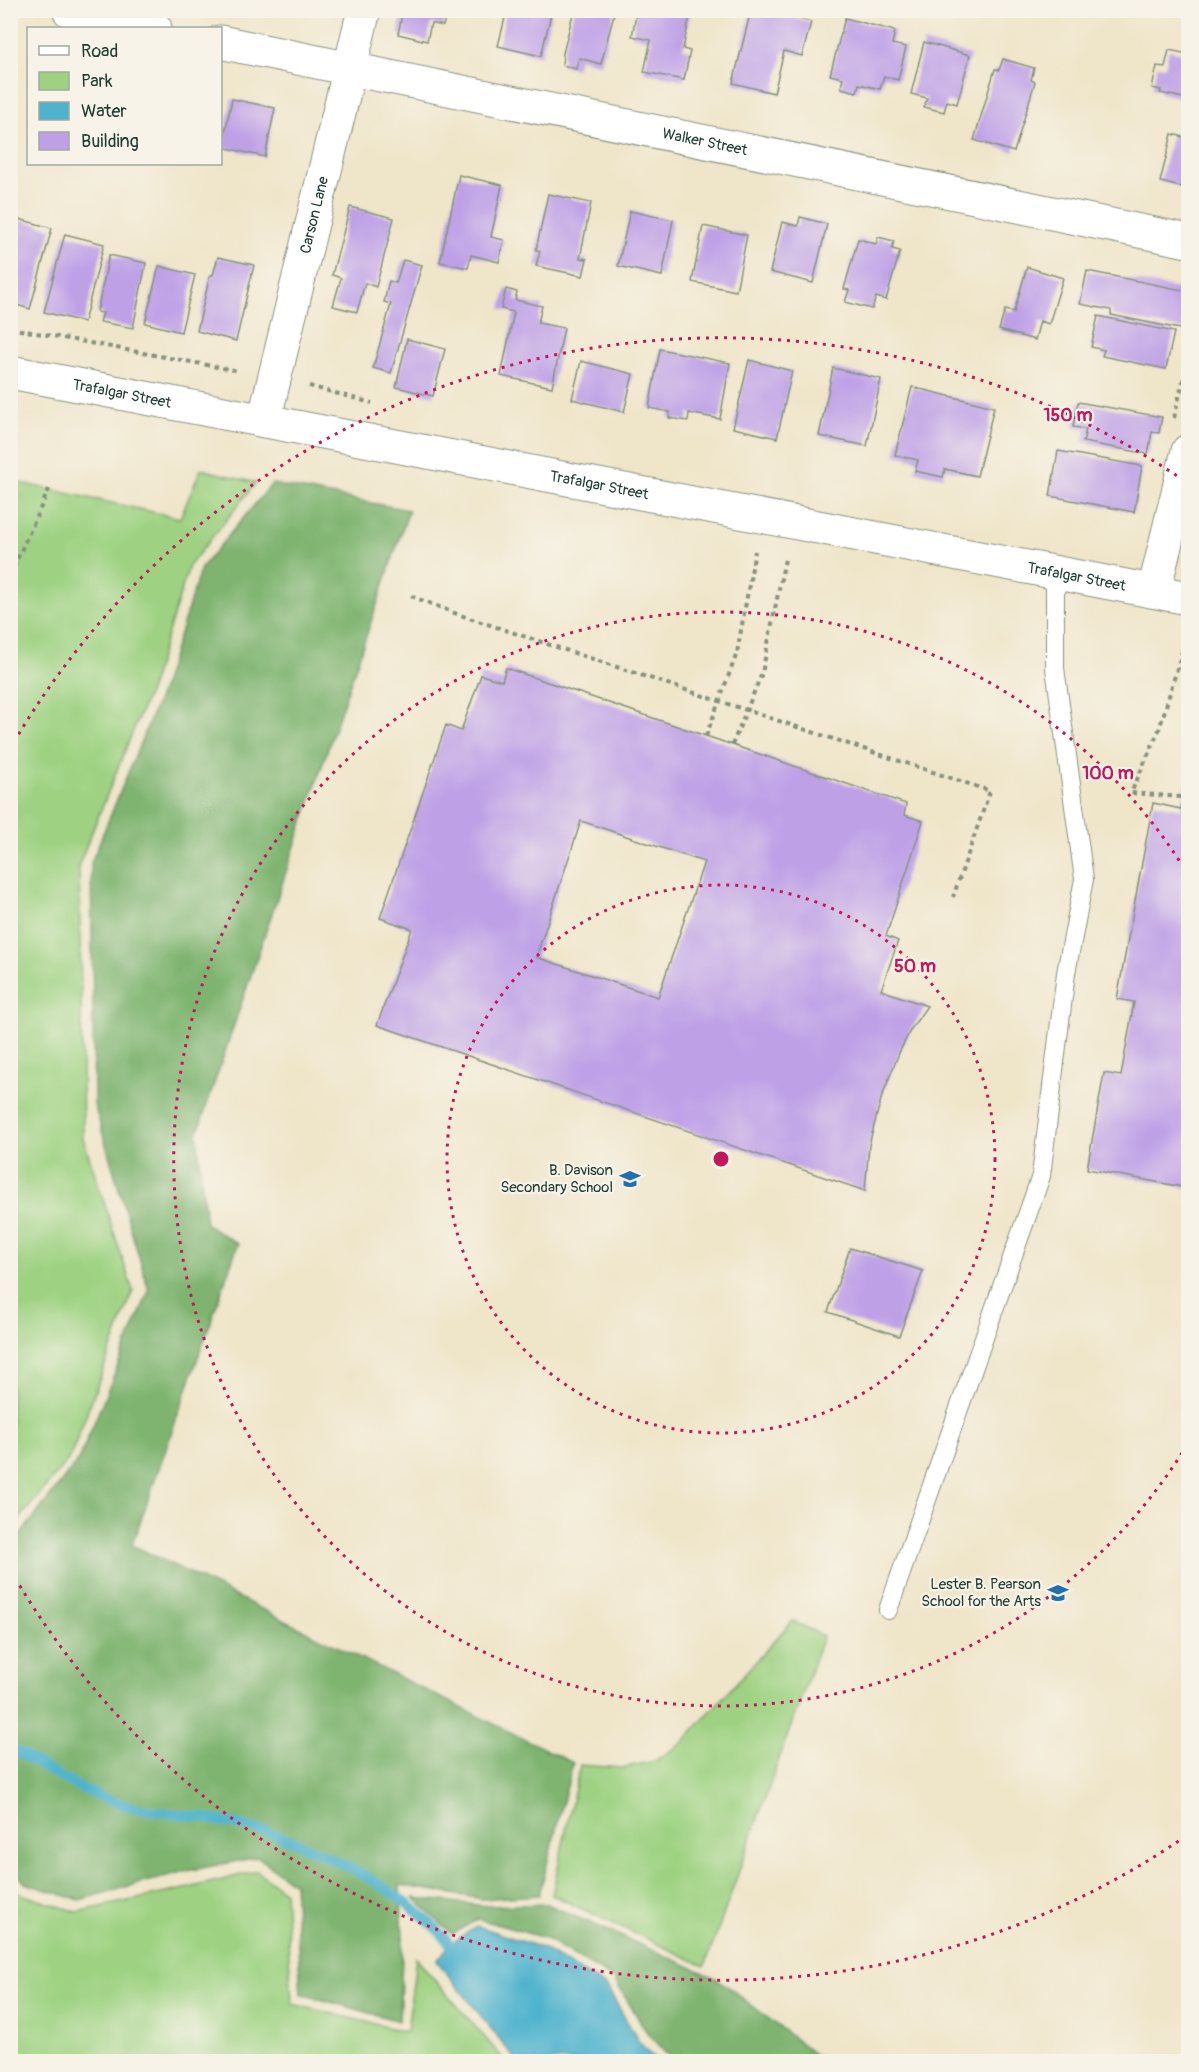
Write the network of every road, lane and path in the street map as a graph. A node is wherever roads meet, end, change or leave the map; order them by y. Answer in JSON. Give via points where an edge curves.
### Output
{"nodes":[{"id":1,"x":69,"y":10,"type":"edge"},
{"id":2,"x":364,"y":10,"type":"edge"},
{"id":3,"x":150,"y":27,"type":"edge"},
{"id":4,"x":222,"y":42,"type":"edge"},
{"id":5,"x":349,"y":69,"type":"junction"},
{"id":6,"x":1188,"y":242,"type":"edge"},
{"id":7,"x":10,"y":328,"type":"edge"},
{"id":8,"x":10,"y":372,"type":"edge"},
{"id":9,"x":246,"y":372,"type":"dead end"},
{"id":10,"x":306,"y":385,"type":"dead end"},
{"id":11,"x":380,"y":405,"type":"dead end"},
{"id":12,"x":264,"y":421,"type":"junction"},
{"id":13,"x":1188,"y":451,"type":"edge"},
{"id":14,"x":49,"y":489,"type":"dead end"},
{"id":15,"x":762,"y":515,"type":"junction"},
{"id":16,"x":784,"y":559,"type":"dead end"},
{"id":17,"x":1055,"y":572,"type":"junction"},
{"id":18,"x":10,"y":575,"type":"edge"},
{"id":19,"x":1154,"y":591,"type":"junction"},
{"id":20,"x":411,"y":596,"type":"dead end"},
{"id":21,"x":1188,"y":598,"type":"edge"},
{"id":22,"x":1188,"y":630,"type":"edge"},
{"id":23,"x":719,"y":701,"type":"junction"},
{"id":24,"x":746,"y":710,"type":"junction"},
{"id":25,"x":706,"y":736,"type":"dead end"},
{"id":26,"x":732,"y":745,"type":"dead end"},
{"id":27,"x":1181,"y":797,"type":"dead end"},
{"id":28,"x":953,"y":897,"type":"dead end"},
{"id":29,"x":888,"y":1610,"type":"dead end"}],
"edges":[{"from":1,"to":3,"type":"street"},
{"from":2,"to":5,"type":"street","name":"Carson Lane"},
{"from":4,"to":5,"type":"street","name":"Walker Street"},
{"from":5,"to":6,"type":"street","name":"Walker Street"},
{"from":5,"to":12,"type":"street","name":"Carson Lane"},
{"from":7,"to":9,"type":"path"},
{"from":8,"to":12,"type":"street","name":"Trafalgar Street"},
{"from":10,"to":11,"type":"path"},
{"from":12,"to":15,"type":"street","name":"Trafalgar Street"},
{"from":13,"to":19,"type":"street"},
{"from":14,"to":18,"type":"path"},
{"from":15,"to":17,"type":"street","name":"Trafalgar Street"},
{"from":15,"to":23,"type":"path","via":[[737,653]]},
{"from":16,"to":24,"type":"path","via":[[762,673]]},
{"from":17,"to":19,"type":"street","name":"Trafalgar Street"},
{"from":17,"to":29,"type":"lane","via":[[1055,668],[1084,879],[1066,973],[1041,1176]]},
{"from":19,"to":21,"type":"street","name":"Trafalgar Street"},
{"from":20,"to":23,"type":"path"},
{"from":22,"to":27,"type":"path","via":[[1159,730],[1131,793]]},
{"from":23,"to":24,"type":"path"},
{"from":23,"to":25,"type":"path"},
{"from":24,"to":26,"type":"path"},
{"from":24,"to":28,"type":"path","via":[[990,791]]}]}
